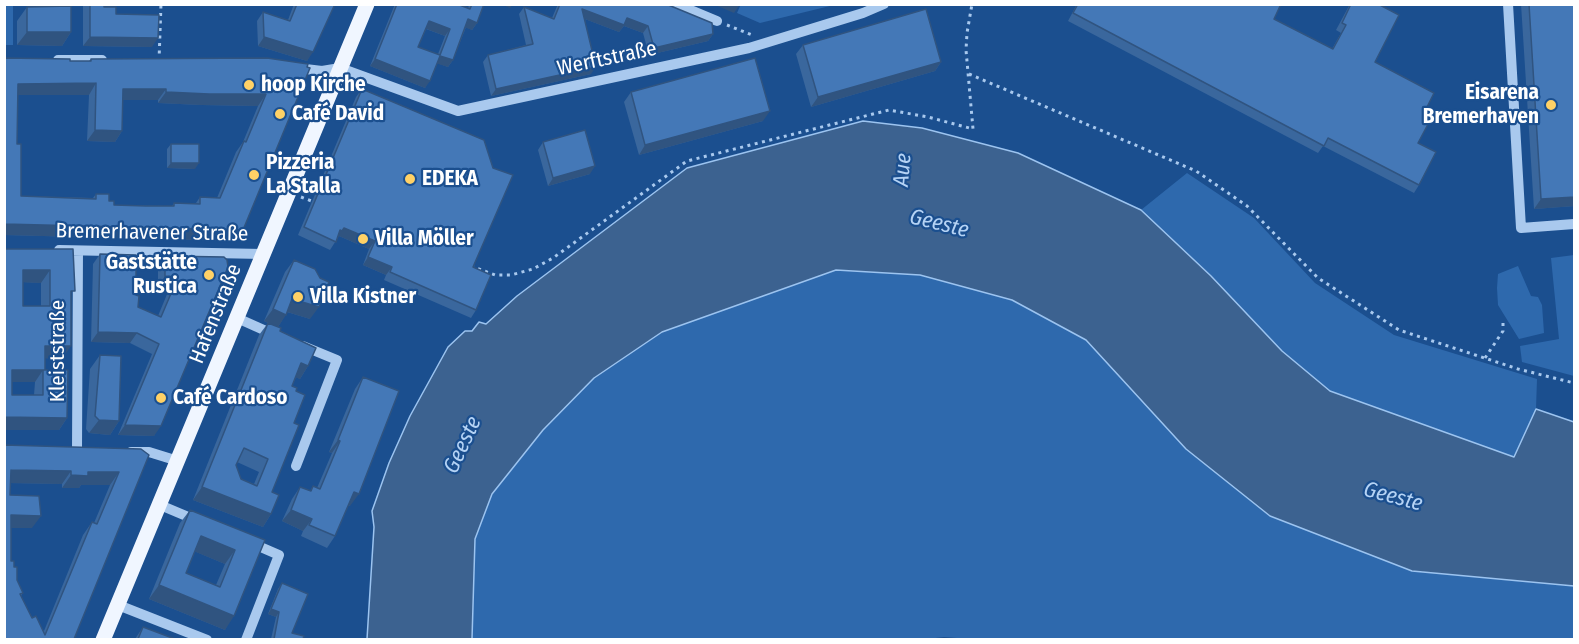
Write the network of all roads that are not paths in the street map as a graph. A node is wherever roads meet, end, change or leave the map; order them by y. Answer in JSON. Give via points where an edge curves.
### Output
{"nodes":[{"id":1,"x":367,"y":4,"type":"edge"},
{"id":2,"x":676,"y":4,"type":"edge"},
{"id":3,"x":884,"y":4,"type":"edge"},
{"id":4,"x":1508,"y":4,"type":"edge"},
{"id":5,"x":717,"y":21,"type":"road end"},
{"id":6,"x":52,"y":60,"type":"edge"},
{"id":7,"x":112,"y":60,"type":"edge"},
{"id":8,"x":289,"y":66,"type":"edge"},
{"id":9,"x":340,"y":68,"type":"junction"},
{"id":10,"x":1575,"y":224,"type":"edge"},
{"id":11,"x":46,"y":250,"type":"edge"},
{"id":12,"x":78,"y":251,"type":"junction"},
{"id":13,"x":263,"y":254,"type":"junction"},
{"id":14,"x":237,"y":318,"type":"junction"},
{"id":15,"x":89,"y":451,"type":"edge"},
{"id":16,"x":125,"y":452,"type":"edge"},
{"id":17,"x":178,"y":461,"type":"junction"},
{"id":18,"x":296,"y":466,"type":"dead end"},
{"id":19,"x":160,"y":505,"type":"junction"},
{"id":20,"x":203,"y":523,"type":"edge"},
{"id":21,"x":236,"y":537,"type":"edge"},
{"id":22,"x":118,"y":605,"type":"junction"},
{"id":23,"x":103,"y":639,"type":"edge"},
{"id":24,"x":207,"y":639,"type":"edge"},
{"id":25,"x":246,"y":639,"type":"edge"}],
"edges":[{"from":1,"to":9,"type":"main road","name":"Hafenstraße"},
{"from":2,"to":5,"type":"street"},
{"from":3,"to":9,"type":"street","name":"Werftstraße","via":[[749,48],[458,111]]},
{"from":4,"to":10,"type":"street","via":[[1521,228]]},
{"from":6,"to":7,"type":"street"},
{"from":8,"to":9,"type":"street","via":[[322,71]]},
{"from":9,"to":13,"type":"main road","name":"Hafenstraße"},
{"from":11,"to":12,"type":"street","name":"Bremerhavener Straße"},
{"from":12,"to":13,"type":"street","name":"Bremerhavener Straße"},
{"from":12,"to":15,"type":"street","name":"Kleiststraße","via":[[72,450]]},
{"from":13,"to":14,"type":"main road","name":"Hafenstraße"},
{"from":14,"to":17,"type":"main road","name":"Hafenstraße"},
{"from":14,"to":18,"type":"street","via":[[337,360]]},
{"from":16,"to":17,"type":"street","via":[[149,452]]},
{"from":17,"to":19,"type":"main road","name":"Hafenstraße"},
{"from":19,"to":20,"type":"street"},
{"from":19,"to":22,"type":"main road","name":"Hafenstraße"},
{"from":21,"to":25,"type":"street","via":[[279,555]]},
{"from":22,"to":23,"type":"main road","name":"Hafenstraße"},
{"from":22,"to":24,"type":"street"}]}
